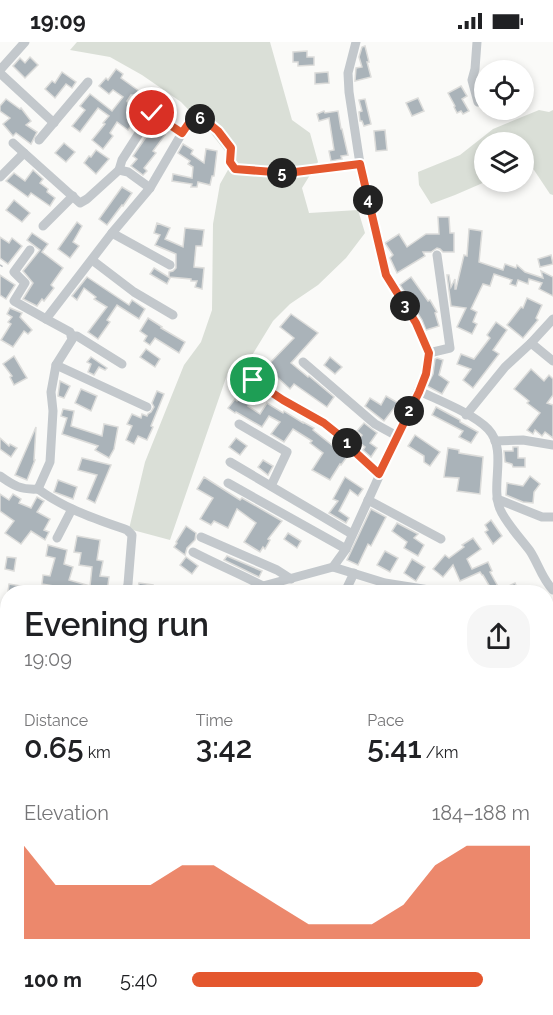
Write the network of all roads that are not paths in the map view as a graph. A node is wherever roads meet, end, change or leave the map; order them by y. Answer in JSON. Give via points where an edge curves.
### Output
{"nodes":[{"id":1,"x":25,"y":42,"type":"edge"},
{"id":2,"x":356,"y":42,"type":"edge"},
{"id":3,"x":477,"y":42,"type":"edge"},
{"id":4,"x":476,"y":60,"type":"edge"},
{"id":5,"x":0,"y":72,"type":"edge"},
{"id":6,"x":474,"y":73,"type":"edge"},
{"id":7,"x":88,"y":82,"type":"dead end"},
{"id":8,"x":474,"y":87,"type":"edge"},
{"id":9,"x":134,"y":101,"type":"dead end"},
{"id":10,"x":152,"y":113,"type":"junction"},
{"id":11,"x":54,"y":123,"type":"junction"},
{"id":12,"x":182,"y":133,"type":"junction"},
{"id":13,"x":39,"y":140,"type":"dead end"},
{"id":14,"x":12,"y":143,"type":"dead end"},
{"id":15,"x":24,"y":153,"type":"junction"},
{"id":16,"x":360,"y":164,"type":"junction"},
{"id":17,"x":119,"y":170,"type":"junction"},
{"id":18,"x":0,"y":177,"type":"edge"},
{"id":19,"x":150,"y":188,"type":"junction"},
{"id":20,"x":73,"y":196,"type":"junction"},
{"id":21,"x":43,"y":226,"type":"dead end"},
{"id":22,"x":112,"y":233,"type":"junction"},
{"id":23,"x":30,"y":250,"type":"dead end"},
{"id":24,"x":437,"y":255,"type":"dead end"},
{"id":25,"x":92,"y":260,"type":"junction"},
{"id":26,"x":170,"y":265,"type":"dead end"},
{"id":27,"x":173,"y":315,"type":"dead end"},
{"id":28,"x":46,"y":319,"type":"junction"},
{"id":29,"x":553,"y":319,"type":"edge"},
{"id":30,"x":71,"y":336,"type":"junction"},
{"id":31,"x":531,"y":342,"type":"junction"},
{"id":32,"x":429,"y":353,"type":"junction"},
{"id":33,"x":553,"y":361,"type":"edge"},
{"id":34,"x":303,"y":362,"type":"dead end"},
{"id":35,"x":122,"y":364,"type":"dead end"},
{"id":36,"x":56,"y":365,"type":"junction"},
{"id":37,"x":253,"y":380,"type":"dead end"},
{"id":38,"x":419,"y":392,"type":"junction"},
{"id":39,"x":147,"y":407,"type":"dead end"},
{"id":40,"x":466,"y":415,"type":"junction"},
{"id":41,"x":238,"y":424,"type":"dead end"},
{"id":42,"x":397,"y":436,"type":"junction"},
{"id":43,"x":495,"y":441,"type":"junction"},
{"id":44,"x":553,"y":446,"type":"edge"},
{"id":45,"x":230,"y":462,"type":"dead end"},
{"id":46,"x":379,"y":474,"type":"junction"},
{"id":47,"x":0,"y":476,"type":"edge"},
{"id":48,"x":228,"y":483,"type":"dead end"},
{"id":49,"x":271,"y":486,"type":"junction"},
{"id":50,"x":38,"y":489,"type":"junction"},
{"id":51,"x":497,"y":499,"type":"junction"},
{"id":52,"x":368,"y":500,"type":"junction"},
{"id":53,"x":72,"y":509,"type":"junction"},
{"id":54,"x":553,"y":517,"type":"edge"},
{"id":55,"x":352,"y":534,"type":"junction"},
{"id":56,"x":201,"y":537,"type":"dead end"},
{"id":57,"x":57,"y":538,"type":"dead end"},
{"id":58,"x":441,"y":539,"type":"dead end"},
{"id":59,"x":346,"y":549,"type":"junction"},
{"id":60,"x":193,"y":552,"type":"dead end"},
{"id":61,"x":333,"y":567,"type":"junction"},
{"id":62,"x":354,"y":573,"type":"junction"},
{"id":63,"x":291,"y":579,"type":"junction"},
{"id":64,"x":128,"y":585,"type":"edge"},
{"id":65,"x":255,"y":585,"type":"edge"},
{"id":66,"x":272,"y":585,"type":"edge"},
{"id":67,"x":348,"y":585,"type":"edge"},
{"id":68,"x":377,"y":585,"type":"edge"},
{"id":69,"x":549,"y":585,"type":"edge"}],
"edges":[{"from":1,"to":5,"type":"street"},
{"from":2,"to":16,"type":"street","via":[[348,73],[348,92]]},
{"from":3,"to":4,"type":"street"},
{"from":5,"to":11,"type":"street"},
{"from":6,"to":8,"type":"street"},
{"from":7,"to":11,"type":"street"},
{"from":9,"to":10,"type":"street"},
{"from":10,"to":12,"type":"street"},
{"from":10,"to":17,"type":"street"},
{"from":11,"to":13,"type":"street"},
{"from":12,"to":16,"type":"street","via":[[191,120],[202,118],[231,148],[230,162],[235,169],[287,173]]},
{"from":12,"to":19,"type":"street"},
{"from":14,"to":15,"type":"street"},
{"from":15,"to":18,"type":"street"},
{"from":15,"to":20,"type":"street"},
{"from":16,"to":32,"type":"street","via":[[386,275],[416,323]]},
{"from":17,"to":19,"type":"street"},
{"from":17,"to":20,"type":"street","via":[[87,199],[80,202]]},
{"from":19,"to":22,"type":"street"},
{"from":20,"to":21,"type":"street"},
{"from":22,"to":25,"type":"street"},
{"from":22,"to":26,"type":"street"},
{"from":23,"to":28,"type":"street","via":[[14,272],[25,283],[14,301]]},
{"from":24,"to":32,"type":"street","via":[[450,348]]},
{"from":25,"to":27,"type":"street"},
{"from":25,"to":28,"type":"street"},
{"from":28,"to":30,"type":"street"},
{"from":29,"to":31,"type":"street"},
{"from":30,"to":35,"type":"street"},
{"from":30,"to":36,"type":"street"},
{"from":31,"to":33,"type":"street"},
{"from":31,"to":40,"type":"street"},
{"from":32,"to":38,"type":"street"},
{"from":34,"to":42,"type":"street","via":[[375,424]]},
{"from":36,"to":39,"type":"street"},
{"from":36,"to":50,"type":"street","via":[[51,392],[50,462]]},
{"from":37,"to":46,"type":"street","via":[[324,423]]},
{"from":38,"to":40,"type":"street"},
{"from":38,"to":42,"type":"street"},
{"from":40,"to":43,"type":"street","via":[[489,430]]},
{"from":41,"to":49,"type":"street","via":[[286,452]]},
{"from":42,"to":46,"type":"street"},
{"from":43,"to":44,"type":"street","via":[[523,440]]},
{"from":43,"to":51,"type":"street"},
{"from":45,"to":49,"type":"street"},
{"from":46,"to":52,"type":"street"},
{"from":47,"to":50,"type":"street","via":[[24,490]]},
{"from":48,"to":59,"type":"street"},
{"from":49,"to":55,"type":"street"},
{"from":50,"to":53,"type":"street"},
{"from":51,"to":54,"type":"street","via":[[542,517]]},
{"from":51,"to":69,"type":"street","via":[[500,511]]},
{"from":52,"to":55,"type":"street"},
{"from":52,"to":58,"type":"street"},
{"from":53,"to":57,"type":"street"},
{"from":53,"to":64,"type":"street","via":[[132,535]]},
{"from":55,"to":59,"type":"street"},
{"from":56,"to":63,"type":"street"},
{"from":59,"to":61,"type":"street"},
{"from":60,"to":65,"type":"street","via":[[241,574]]},
{"from":61,"to":62,"type":"street"},
{"from":61,"to":63,"type":"street"},
{"from":62,"to":67,"type":"street"},
{"from":62,"to":68,"type":"street"},
{"from":63,"to":66,"type":"street"}]}
